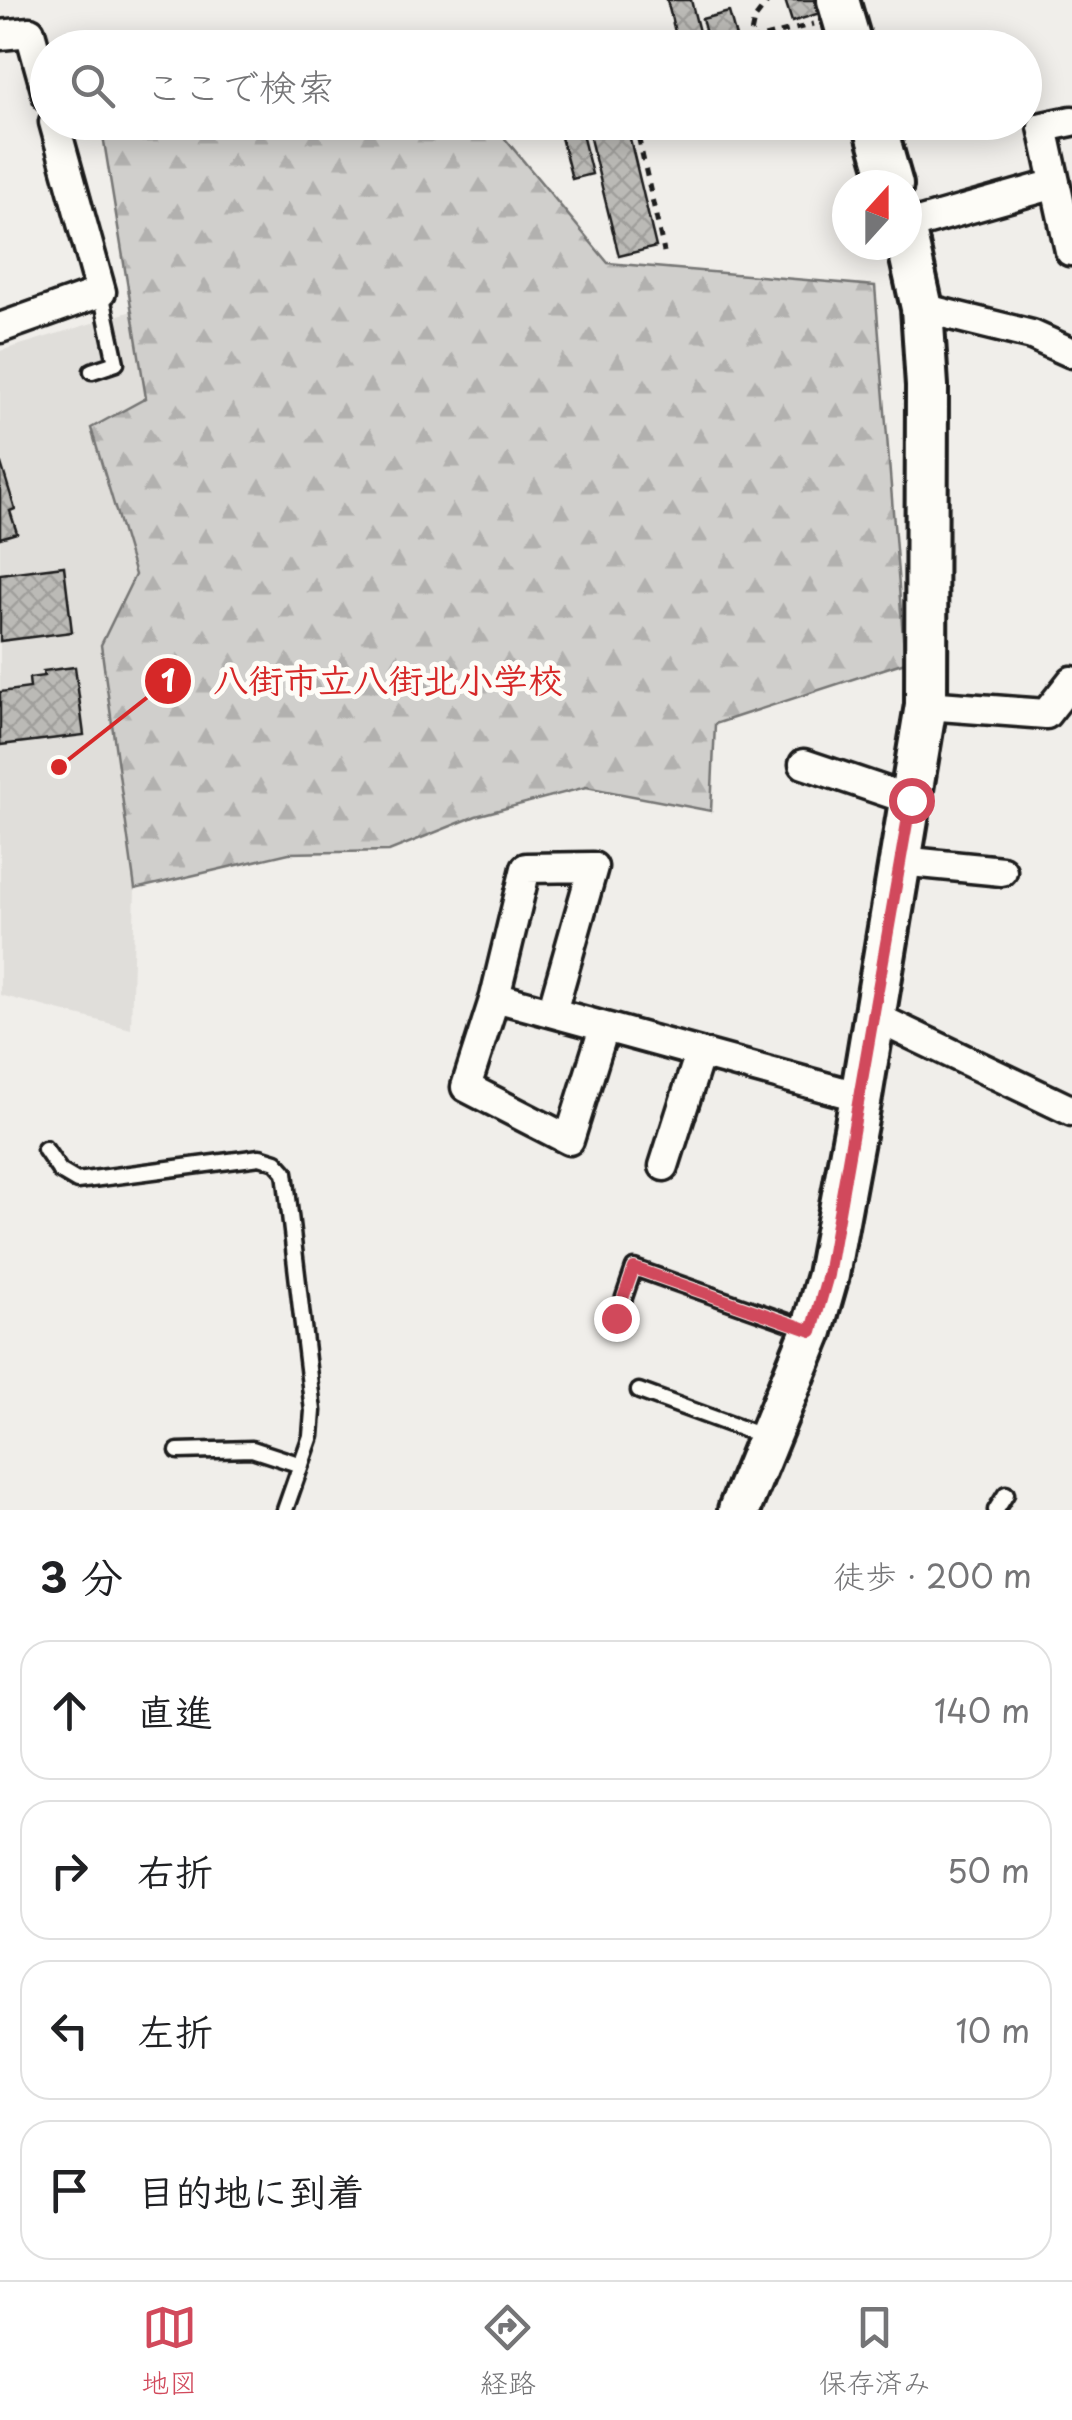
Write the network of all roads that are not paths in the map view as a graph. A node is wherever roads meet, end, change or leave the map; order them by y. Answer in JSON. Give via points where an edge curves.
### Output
{"nodes":[{"id":1,"x":30,"y":32,"type":"edge"},
{"id":2,"x":0,"y":35,"type":"edge"},
{"id":3,"x":1072,"y":121,"type":"edge"},
{"id":4,"x":59,"y":140,"type":"edge"},
{"id":5,"x":879,"y":140,"type":"edge"},
{"id":6,"x":888,"y":170,"type":"edge"},
{"id":7,"x":1055,"y":184,"type":"junction"},
{"id":8,"x":922,"y":222,"type":"edge"},
{"id":9,"x":1072,"y":251,"type":"edge"},
{"id":10,"x":911,"y":260,"type":"edge"},
{"id":11,"x":101,"y":292,"type":"junction"},
{"id":12,"x":922,"y":308,"type":"junction"},
{"id":13,"x":0,"y":328,"type":"edge"},
{"id":14,"x":1072,"y":353,"type":"edge"},
{"id":15,"x":92,"y":372,"type":"dead end"},
{"id":16,"x":1072,"y":681,"type":"edge"},
{"id":17,"x":926,"y":705,"type":"junction"},
{"id":18,"x":804,"y":764,"type":"dead end"},
{"id":19,"x":911,"y":800,"type":"junction"},
{"id":20,"x":900,"y":861,"type":"junction"},
{"id":21,"x":1002,"y":871,"type":"dead end"},
{"id":22,"x":495,"y":997,"type":"junction"},
{"id":23,"x":552,"y":1012,"type":"junction"},
{"id":24,"x":874,"y":1016,"type":"junction"},
{"id":25,"x":604,"y":1028,"type":"junction"},
{"id":26,"x":700,"y":1053,"type":"junction"},
{"id":27,"x":861,"y":1096,"type":"junction"},
{"id":28,"x":1072,"y":1111,"type":"edge"},
{"id":29,"x":44,"y":1149,"type":"dead end"},
{"id":30,"x":664,"y":1166,"type":"dead end"},
{"id":31,"x":616,"y":1318,"type":"dead end"},
{"id":32,"x":812,"y":1331,"type":"junction"},
{"id":33,"x":639,"y":1391,"type":"dead end"},
{"id":34,"x":769,"y":1438,"type":"junction"},
{"id":35,"x":178,"y":1451,"type":"dead end"},
{"id":36,"x":301,"y":1465,"type":"junction"},
{"id":37,"x":1006,"y":1494,"type":"dead end"},
{"id":38,"x":285,"y":1510,"type":"edge"},
{"id":39,"x":739,"y":1510,"type":"edge"},
{"id":40,"x":996,"y":1510,"type":"edge"}],
"edges":[{"from":1,"to":2,"type":"street"},
{"from":3,"to":7,"type":"street","via":[[1043,126]]},
{"from":4,"to":11,"type":"street"},
{"from":5,"to":6,"type":"street"},
{"from":7,"to":8,"type":"street"},
{"from":7,"to":9,"type":"street"},
{"from":10,"to":12,"type":"street"},
{"from":11,"to":13,"type":"street"},
{"from":11,"to":15,"type":"lane","via":[[116,363]]},
{"from":12,"to":14,"type":"street","via":[[1032,335]]},
{"from":12,"to":17,"type":"street"},
{"from":16,"to":17,"type":"street","via":[[1046,714]]},
{"from":17,"to":19,"type":"street"},
{"from":18,"to":19,"type":"street"},
{"from":19,"to":20,"type":"street"},
{"from":20,"to":21,"type":"street"},
{"from":20,"to":24,"type":"street"},
{"from":22,"to":23,"type":"street"},
{"from":22,"to":23,"type":"street","via":[[526,868],[593,867]]},
{"from":22,"to":25,"type":"street","via":[[466,1088],[569,1140]]},
{"from":23,"to":25,"type":"street"},
{"from":24,"to":27,"type":"street"},
{"from":24,"to":28,"type":"street"},
{"from":25,"to":26,"type":"street"},
{"from":26,"to":27,"type":"street"},
{"from":26,"to":30,"type":"street"},
{"from":27,"to":32,"type":"street"},
{"from":29,"to":36,"type":"lane","via":[[60,1171],[77,1180],[260,1157],[285,1172],[313,1410]]},
{"from":31,"to":32,"type":"lane","via":[[634,1268]]},
{"from":32,"to":34,"type":"street"},
{"from":33,"to":34,"type":"lane"},
{"from":34,"to":39,"type":"street"},
{"from":35,"to":36,"type":"lane","via":[[252,1448]]},
{"from":36,"to":38,"type":"lane"},
{"from":37,"to":40,"type":"lane"}]}
